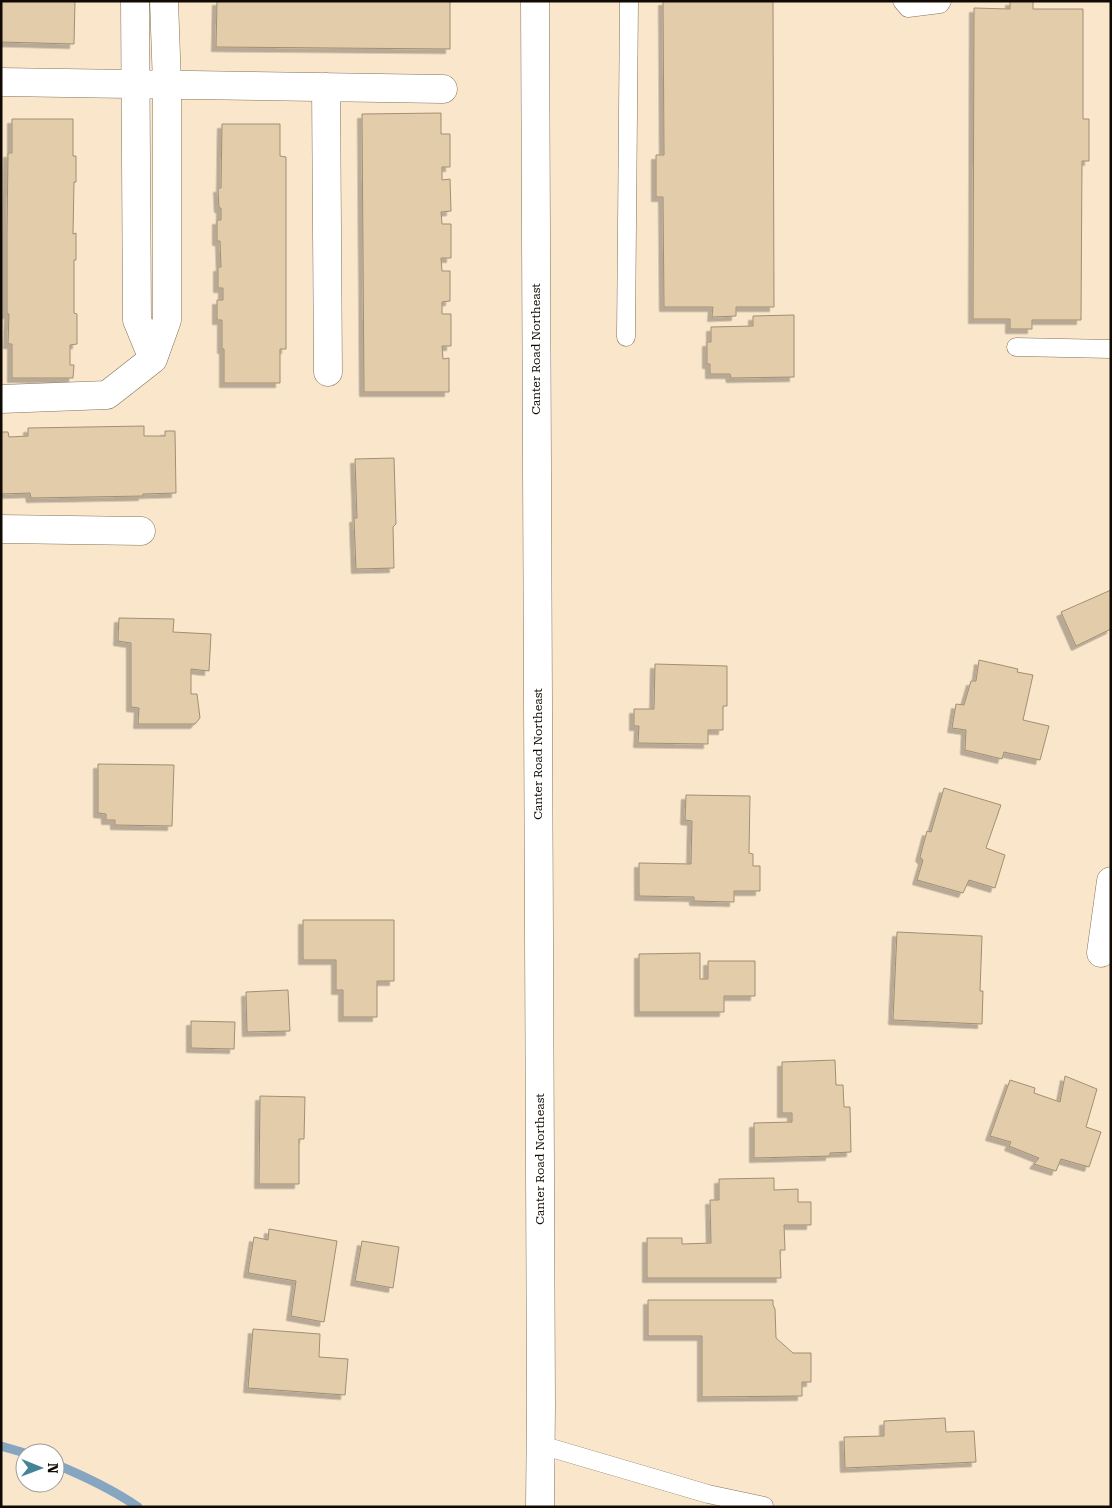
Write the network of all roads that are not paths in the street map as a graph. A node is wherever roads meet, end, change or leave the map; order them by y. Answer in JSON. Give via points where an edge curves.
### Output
{"nodes":[{"id":1,"x":135,"y":1,"type":"edge"},
{"id":2,"x":164,"y":1,"type":"edge"},
{"id":3,"x":535,"y":1,"type":"edge"},
{"id":4,"x":629,"y":1,"type":"edge"},
{"id":5,"x":902,"y":1,"type":"edge"},
{"id":6,"x":942,"y":1,"type":"edge"},
{"id":7,"x":1,"y":82,"type":"edge"},
{"id":8,"x":135,"y":84,"type":"junction"},
{"id":9,"x":166,"y":84,"type":"junction"},
{"id":10,"x":326,"y":87,"type":"junction"},
{"id":11,"x":444,"y":89,"type":"dead end"},
{"id":12,"x":626,"y":337,"type":"dead end"},
{"id":13,"x":1016,"y":347,"type":"dead end"},
{"id":14,"x":1111,"y":349,"type":"edge"},
{"id":15,"x":153,"y":359,"type":"junction"},
{"id":16,"x":328,"y":372,"type":"dead end"},
{"id":17,"x":1,"y":399,"type":"edge"},
{"id":18,"x":1,"y":530,"type":"edge"},
{"id":19,"x":141,"y":531,"type":"dead end"},
{"id":20,"x":1111,"y":881,"type":"edge"},
{"id":21,"x":1101,"y":953,"type":"dead end"},
{"id":22,"x":541,"y":1445,"type":"junction"},
{"id":23,"x":764,"y":1506,"type":"edge"},
{"id":24,"x":540,"y":1507,"type":"edge"}],
"edges":[{"from":1,"to":8,"type":"street"},
{"from":2,"to":9,"type":"street"},
{"from":3,"to":22,"type":"street","name":"Canter Road Northeast"},
{"from":4,"to":12,"type":"lane"},
{"from":5,"to":6,"type":"lane","via":[[908,8],[940,4]]},
{"from":7,"to":8,"type":"street"},
{"from":8,"to":9,"type":"street"},
{"from":8,"to":15,"type":"street","via":[[137,320]]},
{"from":9,"to":10,"type":"street"},
{"from":9,"to":15,"type":"street","via":[[167,320]]},
{"from":10,"to":11,"type":"street"},
{"from":10,"to":16,"type":"street"},
{"from":13,"to":14,"type":"lane"},
{"from":15,"to":17,"type":"street","via":[[107,395]]},
{"from":18,"to":19,"type":"street"},
{"from":20,"to":21,"type":"street"},
{"from":22,"to":23,"type":"lane","via":[[708,1494]]},
{"from":22,"to":24,"type":"street","name":"Canter Road Northeast"}]}
